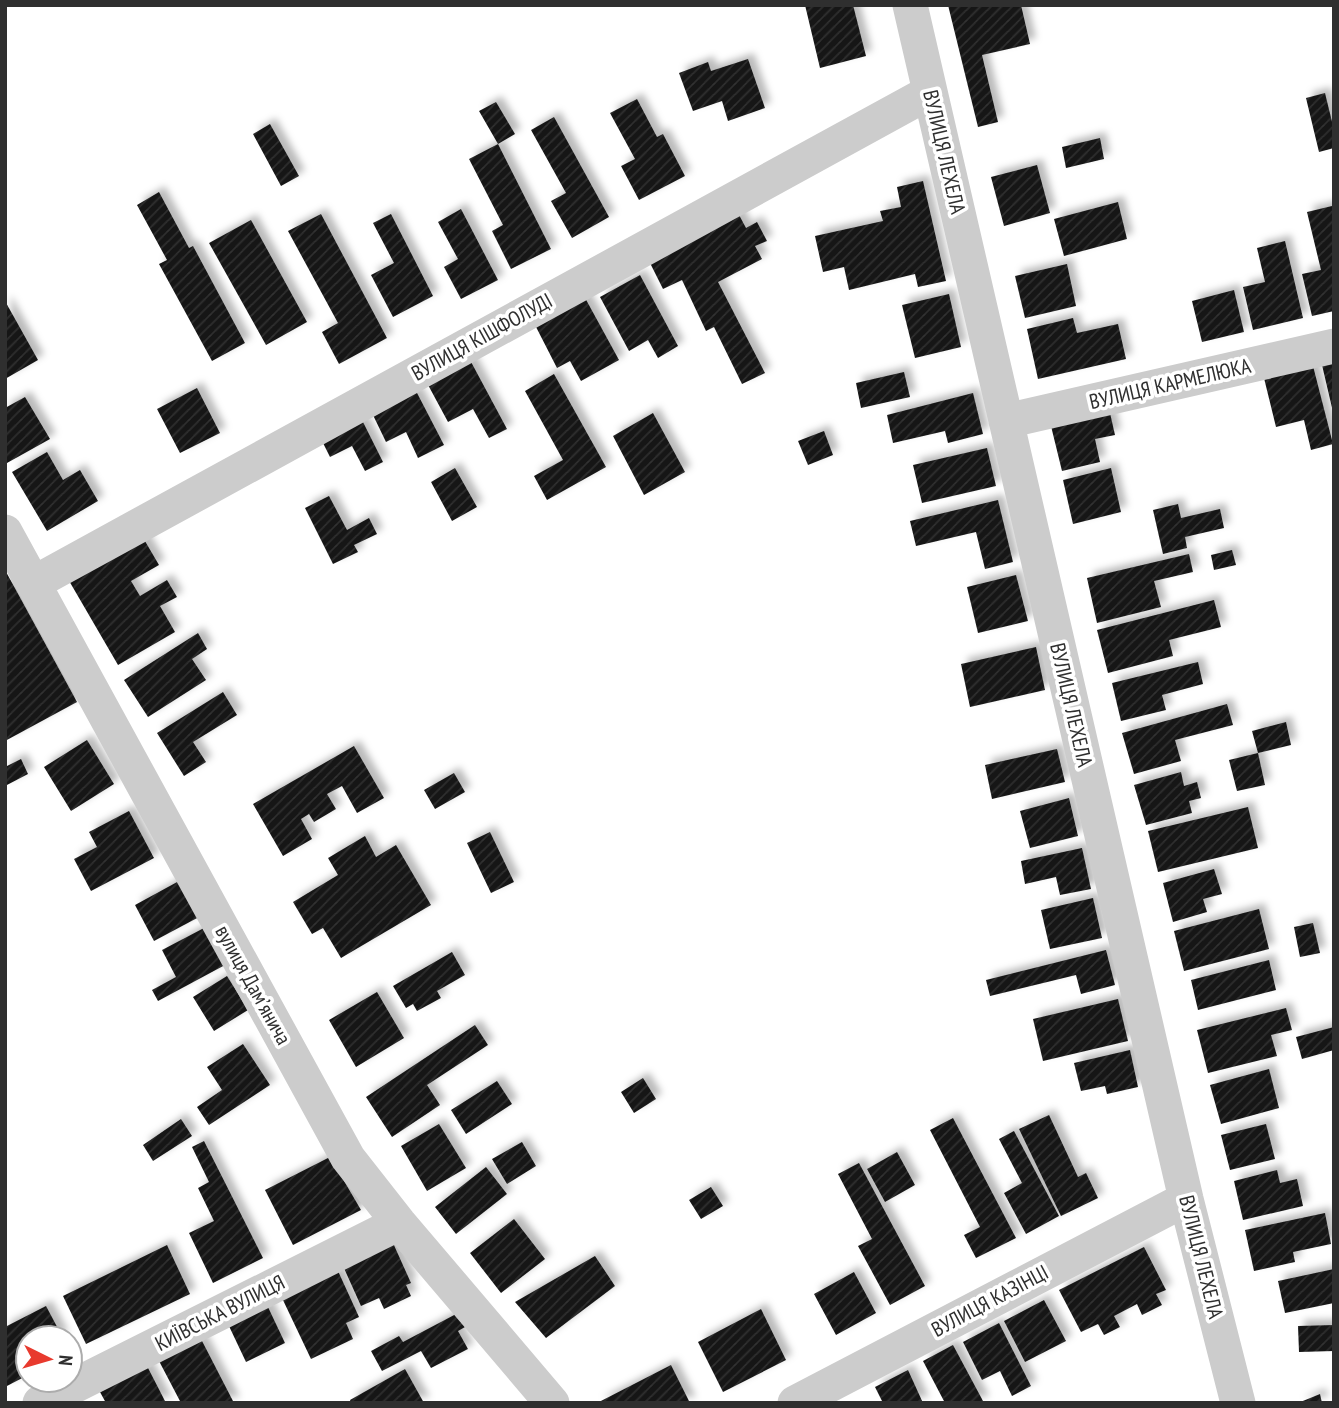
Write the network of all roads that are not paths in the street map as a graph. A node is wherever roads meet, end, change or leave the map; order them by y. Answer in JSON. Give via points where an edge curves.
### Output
{"nodes":[{"id":1,"x":910,"y":5,"type":"edge"},
{"id":2,"x":930,"y":92,"type":"junction"},
{"id":3,"x":1334,"y":346,"type":"edge"},
{"id":4,"x":1006,"y":421,"type":"junction"},
{"id":5,"x":5,"y":532,"type":"edge"},
{"id":6,"x":34,"y":583,"type":"junction"},
{"id":7,"x":1185,"y":1199,"type":"junction"},
{"id":8,"x":399,"y":1223,"type":"junction"},
{"id":9,"x":40,"y":1403,"type":"edge"},
{"id":10,"x":552,"y":1403,"type":"edge"},
{"id":11,"x":795,"y":1403,"type":"edge"},
{"id":12,"x":1238,"y":1403,"type":"edge"}],
"edges":[{"from":1,"to":2,"type":"street","name":"ВУЛИЦЯ ЛЕХЕЛА"},
{"from":2,"to":4,"type":"street","name":"ВУЛИЦЯ ЛЕХЕЛА"},
{"from":2,"to":6,"type":"street","name":"ВУЛИЦЯ КІШФОЛУДІ"},
{"from":3,"to":4,"type":"street","name":"ВУЛИЦЯ КАРМЕЛЮКА"},
{"from":4,"to":7,"type":"street","name":"ВУЛИЦЯ ЛЕХЕЛА"},
{"from":5,"to":6,"type":"street","name":"вулиця Дамʼянича"},
{"from":6,"to":8,"type":"street","name":"вулиця Дамʼянича","via":[[348,1158]]},
{"from":7,"to":11,"type":"street","name":"ВУЛИЦЯ КАЗІНЦІ"},
{"from":7,"to":12,"type":"street","name":"ВУЛИЦЯ ЛЕХЕЛА"},
{"from":8,"to":9,"type":"street","name":"КИЇВСЬКА ВУЛИЦЯ"},
{"from":8,"to":10,"type":"street","name":"вулиця Дамʼянича"}]}
